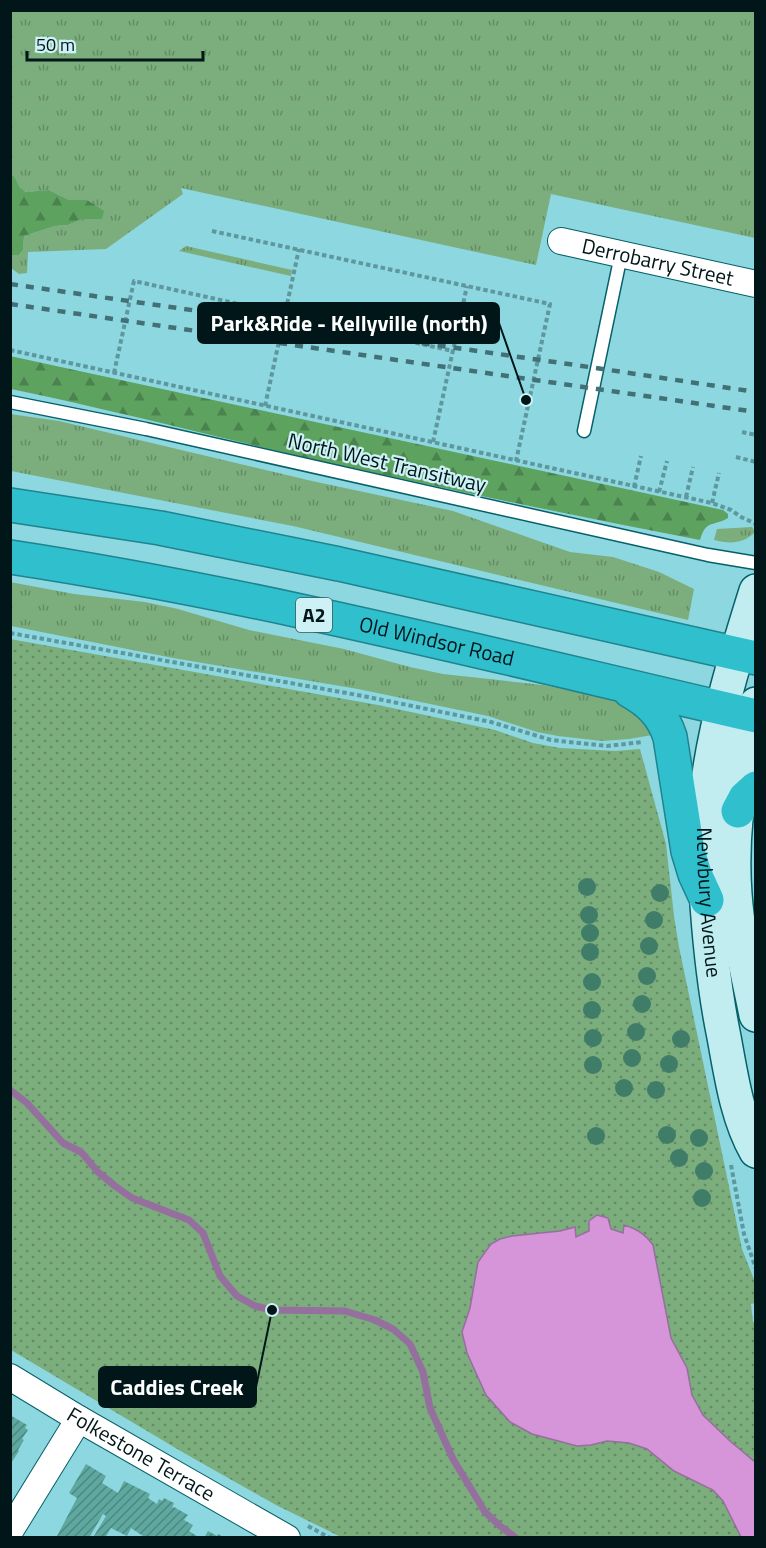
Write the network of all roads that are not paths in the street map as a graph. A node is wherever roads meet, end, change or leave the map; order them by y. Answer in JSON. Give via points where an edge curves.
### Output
{"nodes":[{"id":1,"x":561,"y":241,"type":"dead end"},
{"id":2,"x":621,"y":255,"type":"junction"},
{"id":3,"x":756,"y":284,"type":"edge"},
{"id":4,"x":10,"y":402,"type":"edge"},
{"id":5,"x":584,"y":431,"type":"dead end"},
{"id":6,"x":10,"y":505,"type":"edge"},
{"id":7,"x":10,"y":557,"type":"edge"},
{"id":8,"x":756,"y":563,"type":"edge"},
{"id":9,"x":756,"y":591,"type":"edge"},
{"id":10,"x":746,"y":656,"type":"edge"},
{"id":11,"x":616,"y":684,"type":"junction"},
{"id":12,"x":747,"y":711,"type":"edge"},
{"id":13,"x":747,"y":799,"type":"edge"},
{"id":14,"x":707,"y":900,"type":"junction"},
{"id":15,"x":756,"y":1016,"type":"edge"},
{"id":16,"x":756,"y":1151,"type":"edge"},
{"id":17,"x":10,"y":1377,"type":"edge"},
{"id":18,"x":79,"y":1419,"type":"junction"},
{"id":19,"x":10,"y":1531,"type":"edge"},
{"id":20,"x":276,"y":1535,"type":"edge"}],
"edges":[{"from":1,"to":2,"type":"street","name":"Derrobarry Street"},
{"from":2,"to":3,"type":"street","name":"Derrobarry Street"},
{"from":2,"to":5,"type":"lane"},
{"from":4,"to":8,"type":"lane","name":"North West Transitway"},
{"from":6,"to":10,"type":"highway","via":[[159,528],[339,564]]},
{"from":7,"to":11,"type":"highway","name":"Old Windsor Road","number":"A2","via":[[214,594]]},
{"from":9,"to":10,"type":"main road","name":"Newbury Avenue"},
{"from":10,"to":12,"type":"main road","name":"Newbury Avenue"},
{"from":11,"to":12,"type":"highway","name":"Old Windsor Road","number":"A2"},
{"from":11,"to":14,"type":"highway","via":[[649,703],[666,722],[688,851]]},
{"from":12,"to":13,"type":"main road","name":"Newbury Avenue","via":[[741,779]]},
{"from":12,"to":14,"type":"main road","name":"Newbury Avenue","via":[[706,789]]},
{"from":13,"to":15,"type":"main road","name":"Newbury Avenue","via":[[734,864],[735,891]]},
{"from":14,"to":16,"type":"main road","name":"Newbury Avenue","via":[[726,1050],[740,1110]]},
{"from":17,"to":18,"type":"street","name":"Folkestone Terrace"},
{"from":18,"to":19,"type":"street"},
{"from":18,"to":20,"type":"street","name":"Folkestone Terrace"}]}
